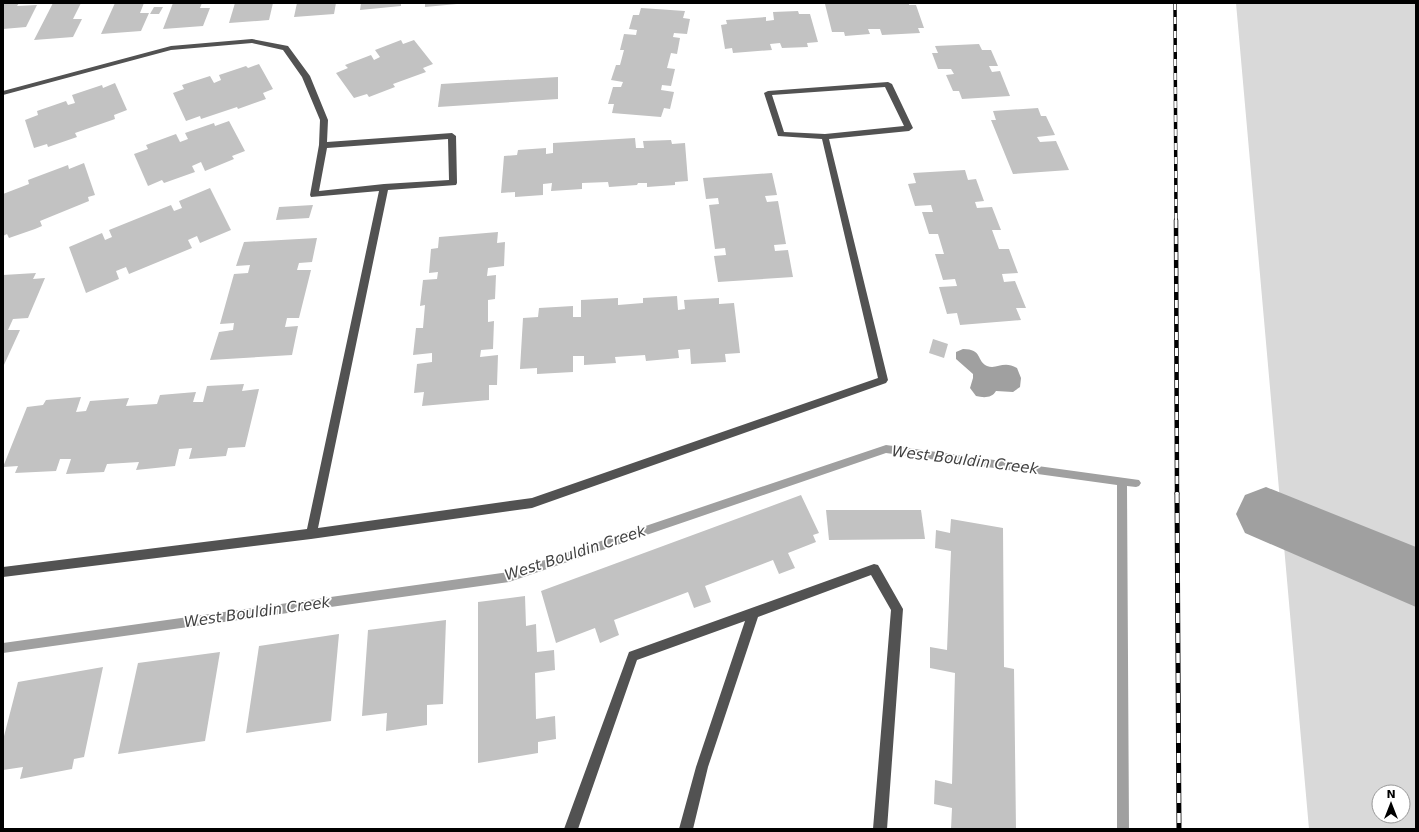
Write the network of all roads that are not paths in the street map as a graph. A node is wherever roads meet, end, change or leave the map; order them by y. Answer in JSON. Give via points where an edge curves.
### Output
{"nodes":[{"id":1,"x":3,"y":93,"type":"edge"},
{"id":2,"x":825,"y":137,"type":"junction"},
{"id":3,"x":323,"y":145,"type":"junction"},
{"id":4,"x":384,"y":186,"type":"junction"},
{"id":5,"x":311,"y":534,"type":"junction"},
{"id":6,"x":3,"y":572,"type":"edge"},
{"id":7,"x":753,"y":614,"type":"junction"},
{"id":8,"x":571,"y":829,"type":"edge"},
{"id":9,"x":686,"y":829,"type":"edge"},
{"id":10,"x":880,"y":829,"type":"edge"}],
"edges":[{"from":1,"to":3,"type":"lane","via":[[171,48],[252,41],[285,48],[306,76],[324,120]]},
{"from":2,"to":2,"type":"lane","via":[[886,130],[909,128],[888,84],[768,92],[781,134]]},
{"from":2,"to":5,"type":"lane","via":[[883,380],[532,503]]},
{"from":3,"to":4,"type":"lane","via":[[314,195]]},
{"from":3,"to":4,"type":"lane","via":[[452,136],[453,183]]},
{"from":4,"to":5,"type":"lane"},
{"from":5,"to":6,"type":"lane"},
{"from":7,"to":8,"type":"lane","via":[[633,656]]},
{"from":7,"to":9,"type":"lane","via":[[702,767]]},
{"from":7,"to":10,"type":"lane","via":[[874,570],[897,609]]}]}
